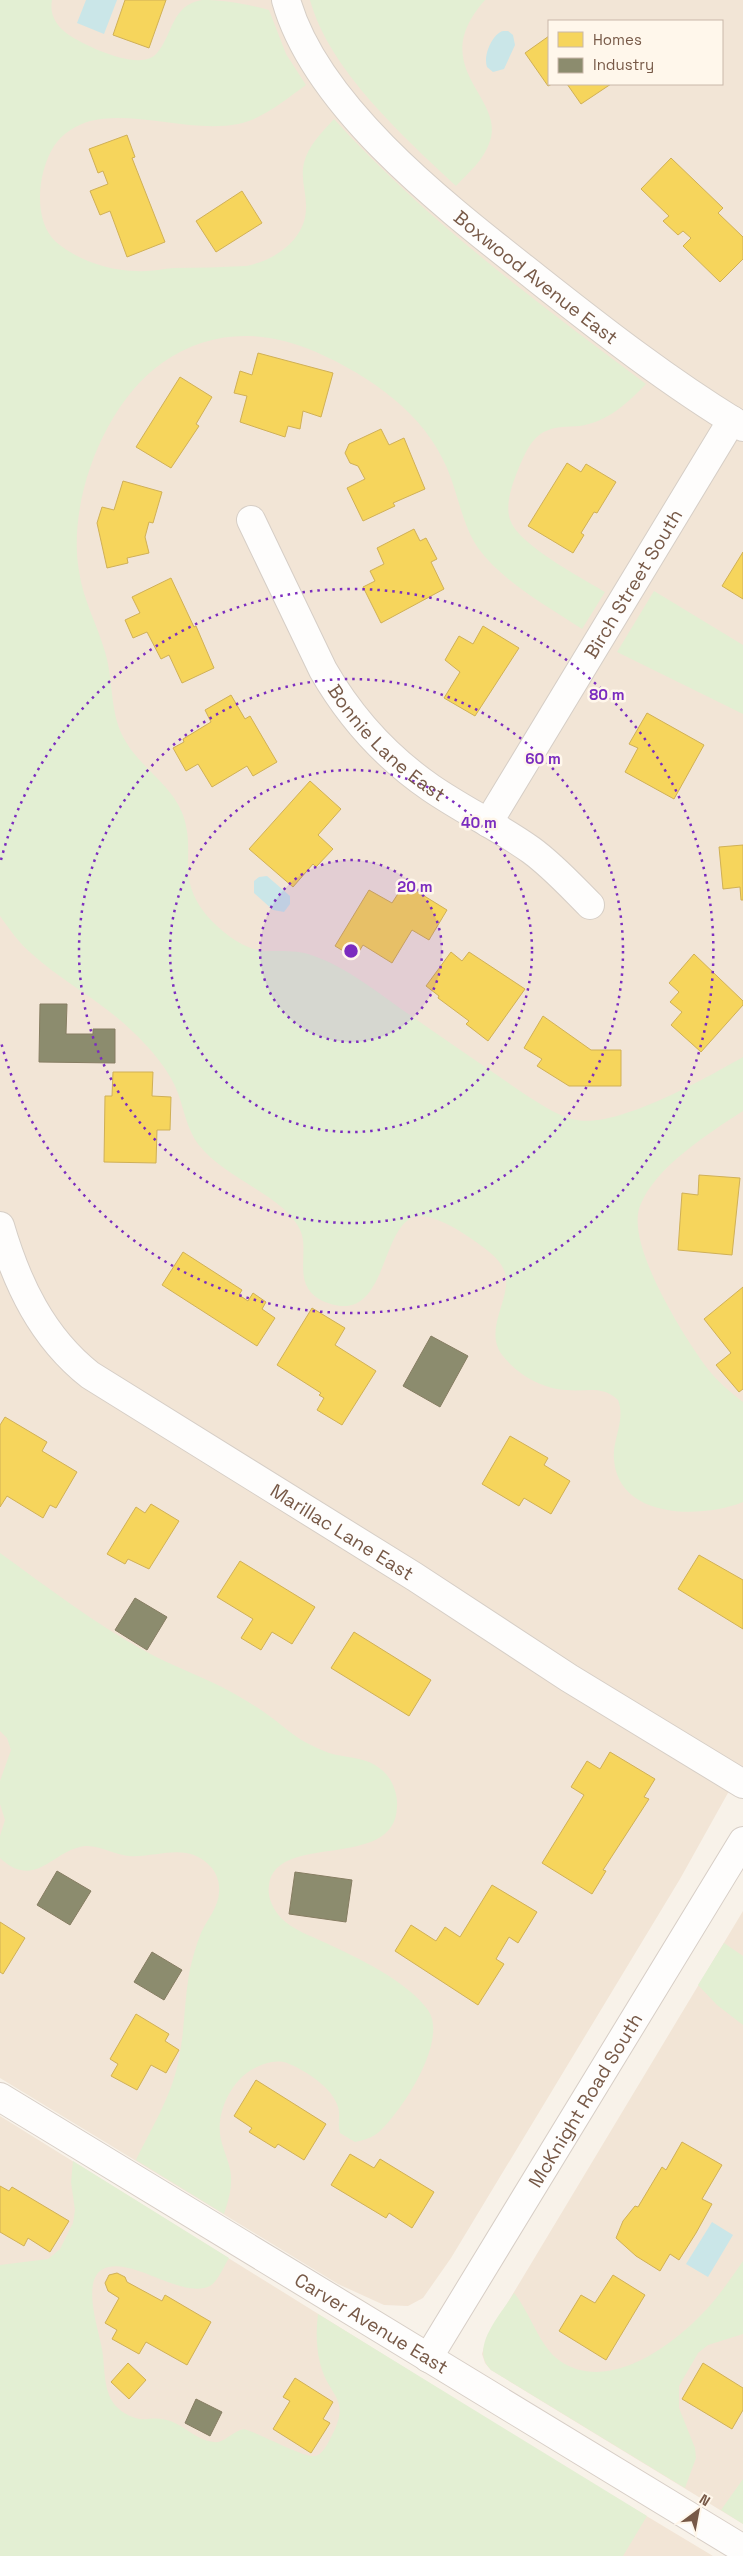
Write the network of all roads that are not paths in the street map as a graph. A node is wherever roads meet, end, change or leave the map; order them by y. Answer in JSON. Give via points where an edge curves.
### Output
{"nodes":[{"id":1,"x":286,"y":0,"type":"edge"},
{"id":2,"x":737,"y":424,"type":"edge"},
{"id":3,"x":251,"y":520,"type":"dead end"},
{"id":4,"x":488,"y":823,"type":"junction"},
{"id":5,"x":590,"y":904,"type":"dead end"},
{"id":6,"x":0,"y":1226,"type":"edge"},
{"id":7,"x":743,"y":1784,"type":"edge"},
{"id":8,"x":743,"y":1841,"type":"edge"},
{"id":9,"x":0,"y":2097,"type":"edge"},
{"id":10,"x":428,"y":2358,"type":"junction"},
{"id":11,"x":743,"y":2549,"type":"edge"}],
"edges":[{"from":1,"to":2,"type":"street","name":"Boxwood Avenue East","via":[[303,45],[347,106],[402,165],[477,231],[627,348]]},
{"from":2,"to":4,"type":"street","name":"Birch Street South"},
{"from":3,"to":4,"type":"street","name":"Bonnie Lane East","via":[[318,661],[353,715],[383,750],[411,773]]},
{"from":4,"to":5,"type":"street","name":"Bonnie Lane East","via":[[540,857]]},
{"from":6,"to":7,"type":"street","name":"Marillac Lane East","via":[[14,1270],[32,1306],[63,1352],[90,1375],[415,1577],[569,1678]]},
{"from":8,"to":10,"type":"street","name":"McKnight Road South"},
{"from":9,"to":10,"type":"street","name":"Carver Avenue East"},
{"from":10,"to":11,"type":"street","name":"Carver Avenue East"}]}
